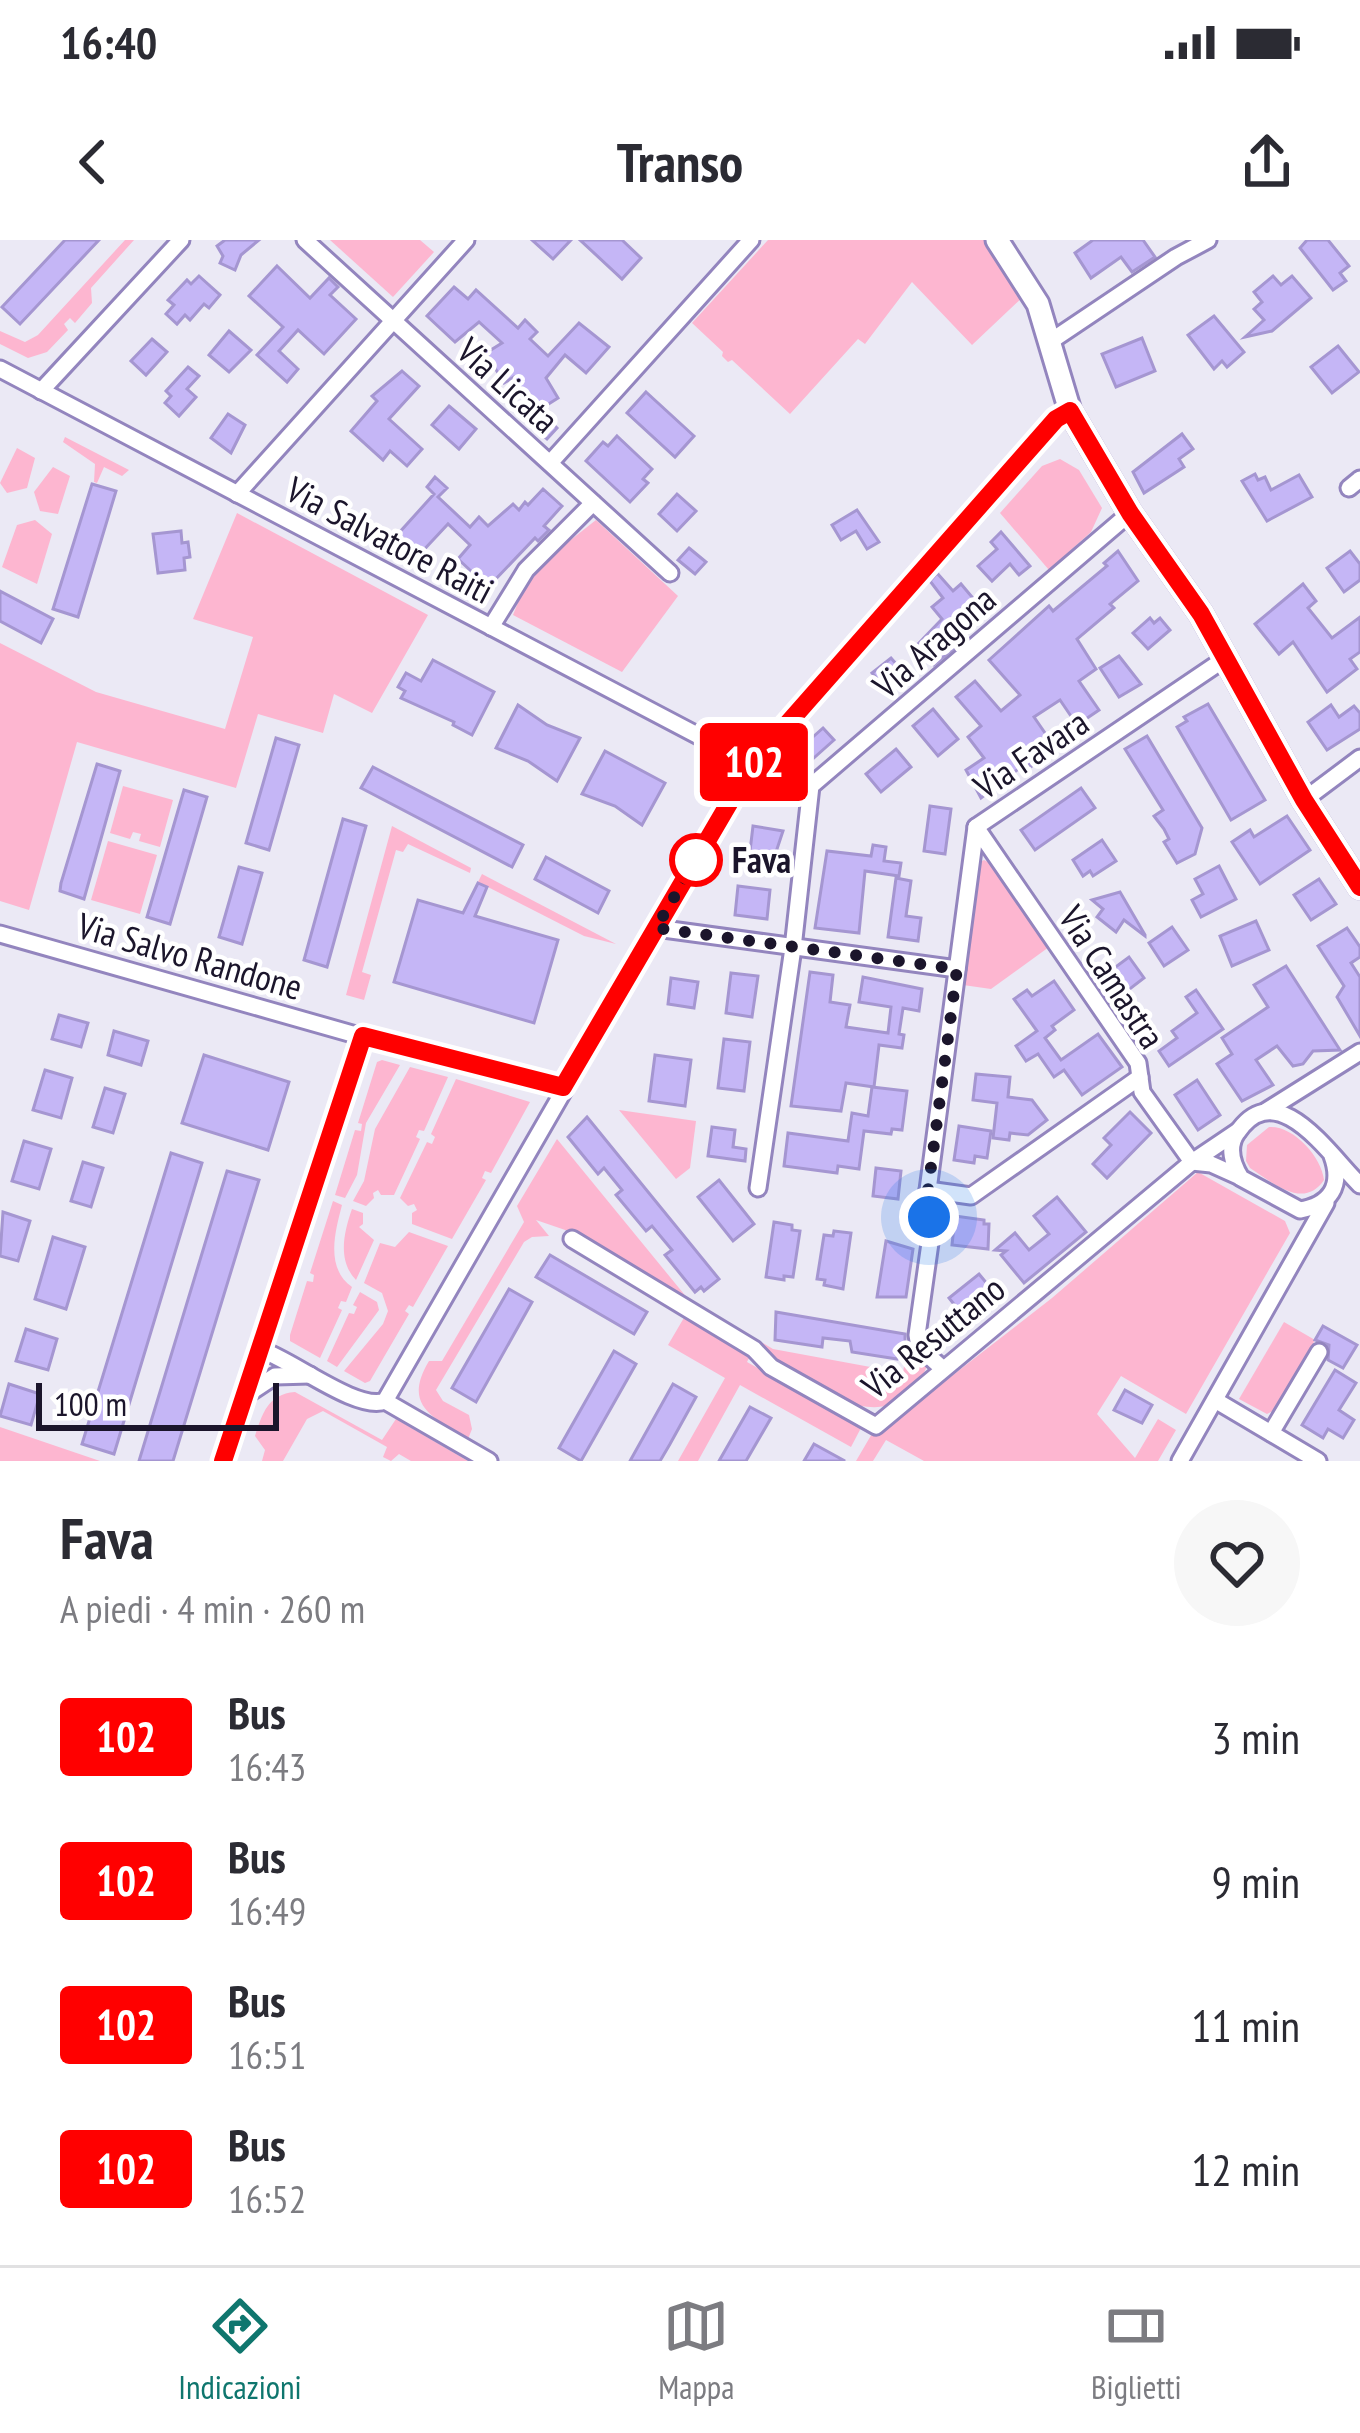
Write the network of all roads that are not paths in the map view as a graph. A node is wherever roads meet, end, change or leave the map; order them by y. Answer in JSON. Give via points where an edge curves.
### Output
{"nodes":[{"id":1,"x":181,"y":240,"type":"edge"},
{"id":2,"x":305,"y":240,"type":"edge"},
{"id":3,"x":466,"y":240,"type":"edge"},
{"id":4,"x":751,"y":240,"type":"edge"},
{"id":5,"x":997,"y":240,"type":"edge"},
{"id":6,"x":1208,"y":240,"type":"edge"},
{"id":7,"x":393,"y":320,"type":"junction"},
{"id":8,"x":1051,"y":341,"type":"junction"},
{"id":9,"x":0,"y":369,"type":"edge"},
{"id":10,"x":41,"y":391,"type":"junction"},
{"id":11,"x":1070,"y":411,"type":"junction"},
{"id":12,"x":550,"y":463,"type":"junction"},
{"id":13,"x":237,"y":494,"type":"junction"},
{"id":14,"x":593,"y":503,"type":"junction"},
{"id":15,"x":1130,"y":513,"type":"junction"},
{"id":16,"x":670,"y":573,"type":"dead end"},
{"id":17,"x":491,"y":627,"type":"junction"},
{"id":18,"x":1223,"y":660,"type":"junction"},
{"id":19,"x":1360,"y":758,"type":"edge"},
{"id":20,"x":752,"y":764,"type":"junction"},
{"id":21,"x":1304,"y":800,"type":"junction"},
{"id":22,"x":976,"y":827,"type":"junction"},
{"id":23,"x":1360,"y":887,"type":"edge"},
{"id":24,"x":656,"y":928,"type":"junction"},
{"id":25,"x":0,"y":934,"type":"edge"},
{"id":26,"x":793,"y":948,"type":"junction"},
{"id":27,"x":957,"y":969,"type":"junction"},
{"id":28,"x":363,"y":1036,"type":"junction"},
{"id":29,"x":1360,"y":1052,"type":"edge"},
{"id":30,"x":1140,"y":1077,"type":"junction"},
{"id":31,"x":1309,"y":1084,"type":"junction"},
{"id":32,"x":563,"y":1087,"type":"junction"},
{"id":33,"x":1265,"y":1112,"type":"junction"},
{"id":34,"x":1302,"y":1125,"type":"junction"},
{"id":35,"x":1238,"y":1130,"type":"junction"},
{"id":36,"x":1332,"y":1156,"type":"junction"},
{"id":37,"x":1192,"y":1162,"type":"junction"},
{"id":38,"x":1241,"y":1178,"type":"junction"},
{"id":39,"x":1360,"y":1185,"type":"edge"},
{"id":40,"x":758,"y":1187,"type":"dead end"},
{"id":41,"x":928,"y":1190,"type":"junction"},
{"id":42,"x":1329,"y":1198,"type":"junction"},
{"id":43,"x":1290,"y":1208,"type":"junction"},
{"id":44,"x":572,"y":1239,"type":"dead end"},
{"id":45,"x":1303,"y":1245,"type":"junction"},
{"id":46,"x":259,"y":1349,"type":"junction"},
{"id":47,"x":1319,"y":1352,"type":"dead end"},
{"id":48,"x":944,"y":1370,"type":"junction"},
{"id":49,"x":314,"y":1375,"type":"junction"},
{"id":50,"x":243,"y":1398,"type":"junction"},
{"id":51,"x":1215,"y":1400,"type":"junction"},
{"id":52,"x":385,"y":1401,"type":"junction"},
{"id":53,"x":1271,"y":1433,"type":"junction"},
{"id":54,"x":223,"y":1461,"type":"edge"},
{"id":55,"x":489,"y":1461,"type":"edge"},
{"id":56,"x":1180,"y":1461,"type":"edge"},
{"id":57,"x":1318,"y":1461,"type":"edge"}],
"edges":[{"from":1,"to":10,"type":"street"},
{"from":2,"to":7,"type":"street","name":"Via Licata"},
{"from":3,"to":7,"type":"street"},
{"from":4,"to":12,"type":"street"},
{"from":5,"to":8,"type":"street"},
{"from":6,"to":8,"type":"street"},
{"from":7,"to":12,"type":"street","name":"Via Licata"},
{"from":7,"to":13,"type":"street"},
{"from":8,"to":11,"type":"street"},
{"from":9,"to":10,"type":"street","name":"Via Salvatore Raiti"},
{"from":10,"to":13,"type":"street","name":"Via Salvatore Raiti"},
{"from":11,"to":15,"type":"street"},
{"from":11,"to":20,"type":"street"},
{"from":12,"to":14,"type":"street","name":"Via Licata"},
{"from":13,"to":17,"type":"street","name":"Via Salvatore Raiti"},
{"from":14,"to":16,"type":"street","name":"Via Licata"},
{"from":14,"to":17,"type":"street","via":[[526,570]]},
{"from":15,"to":18,"type":"street","via":[[1201,614]]},
{"from":15,"to":26,"type":"street","name":"Via Aragona","via":[[811,787]]},
{"from":17,"to":20,"type":"street","name":"Via Salvatore Raiti"},
{"from":18,"to":21,"type":"street"},
{"from":18,"to":22,"type":"street","name":"Via Favara"},
{"from":19,"to":21,"type":"street"},
{"from":20,"to":24,"type":"street"},
{"from":21,"to":23,"type":"street"},
{"from":22,"to":27,"type":"street","name":"Via Favara"},
{"from":22,"to":30,"type":"street","name":"Via Camastra","via":[[1138,1063]]},
{"from":24,"to":26,"type":"street"},
{"from":24,"to":32,"type":"street"},
{"from":25,"to":28,"type":"street","name":"Via Salvo Randone"},
{"from":26,"to":27,"type":"street"},
{"from":26,"to":40,"type":"street","name":"Via Aragona"},
{"from":27,"to":41,"type":"street","name":"Via Favara"},
{"from":28,"to":32,"type":"street","name":"Via Salvo Randone"},
{"from":28,"to":46,"type":"street"},
{"from":29,"to":31,"type":"street"},
{"from":30,"to":37,"type":"street","name":"Via Camastra","via":[[1142,1092]]},
{"from":30,"to":41,"type":"street","via":[[971,1196]]},
{"from":31,"to":33,"type":"street"},
{"from":31,"to":34,"type":"street"},
{"from":32,"to":52,"type":"street"},
{"from":33,"to":34,"type":"street"},
{"from":33,"to":35,"type":"street"},
{"from":34,"to":36,"type":"street"},
{"from":35,"to":37,"type":"street","name":"Via Resuttano"},
{"from":35,"to":38,"type":"street","via":[[1232,1156]]},
{"from":36,"to":39,"type":"street"},
{"from":36,"to":42,"type":"street","via":[[1337,1181]]},
{"from":37,"to":38,"type":"street"},
{"from":37,"to":48,"type":"street","name":"Via Resuttano"},
{"from":38,"to":43,"type":"street"},
{"from":41,"to":48,"type":"street","name":"Via Favara","via":[[930,1243],[917,1335]]},
{"from":42,"to":43,"type":"street"},
{"from":42,"to":45,"type":"street"},
{"from":43,"to":45,"type":"street","via":[[1303,1226]]},
{"from":44,"to":48,"type":"street","name":"Via Resuttano","via":[[876,1426]]},
{"from":45,"to":51,"type":"street"},
{"from":46,"to":49,"type":"street"},
{"from":46,"to":50,"type":"street"},
{"from":47,"to":53,"type":"street"},
{"from":49,"to":50,"type":"street","via":[[275,1376]]},
{"from":49,"to":52,"type":"street","via":[[365,1404]]},
{"from":50,"to":54,"type":"street"},
{"from":51,"to":53,"type":"street"},
{"from":51,"to":56,"type":"street"},
{"from":52,"to":55,"type":"street"},
{"from":53,"to":57,"type":"street"}]}
